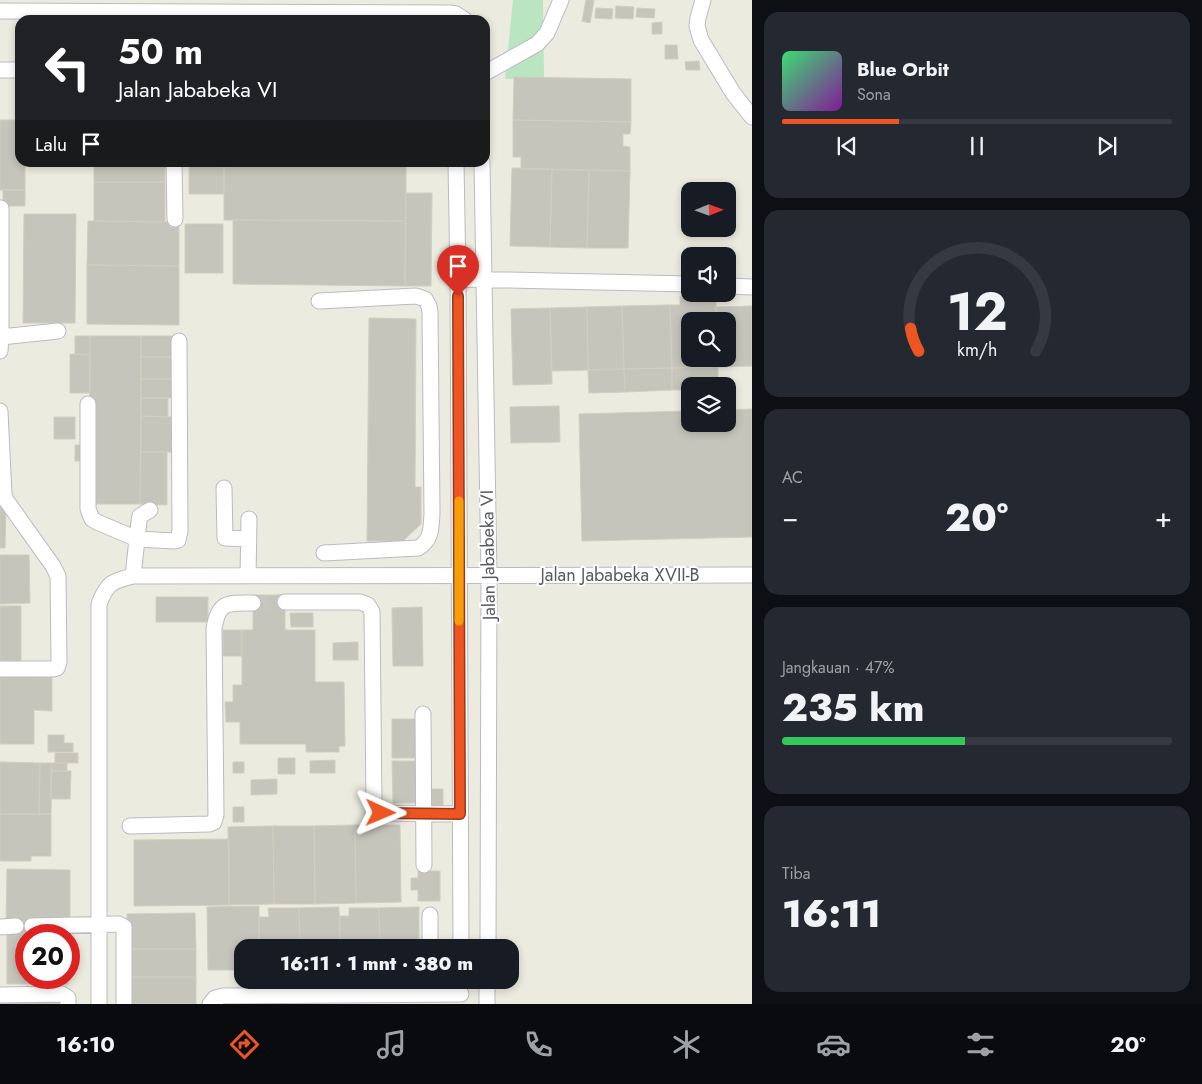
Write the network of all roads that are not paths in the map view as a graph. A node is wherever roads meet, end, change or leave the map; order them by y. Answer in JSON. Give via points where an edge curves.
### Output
{"nodes":[{"id":1,"x":561,"y":0,"type":"edge"},
{"id":2,"x":703,"y":0,"type":"edge"},
{"id":3,"x":202,"y":5,"type":"edge"},
{"id":4,"x":20,"y":6,"type":"edge"},
{"id":5,"x":65,"y":6,"type":"edge"},
{"id":6,"x":398,"y":6,"type":"edge"},
{"id":7,"x":0,"y":11,"type":"edge"},
{"id":8,"x":458,"y":15,"type":"edge"},
{"id":9,"x":0,"y":70,"type":"edge"},
{"id":10,"x":15,"y":70,"type":"edge"},
{"id":11,"x":490,"y":70,"type":"edge"},
{"id":12,"x":752,"y":117,"type":"edge"},
{"id":13,"x":174,"y":167,"type":"edge"},
{"id":14,"x":456,"y":167,"type":"edge"},
{"id":15,"x":482,"y":167,"type":"edge"},
{"id":16,"x":1,"y":208,"type":"edge"},
{"id":17,"x":175,"y":219,"type":"dead end"},
{"id":18,"x":458,"y":280,"type":"junction"},
{"id":19,"x":483,"y":280,"type":"junction"},
{"id":20,"x":681,"y":284,"type":"edge"},
{"id":21,"x":736,"y":286,"type":"edge"},
{"id":22,"x":752,"y":287,"type":"edge"},
{"id":23,"x":319,"y":300,"type":"dead end"},
{"id":24,"x":430,"y":312,"type":"junction"},
{"id":25,"x":458,"y":312,"type":"junction"},
{"id":26,"x":58,"y":331,"type":"dead end"},
{"id":27,"x":179,"y":341,"type":"dead end"},
{"id":28,"x":1,"y":344,"type":"edge"},
{"id":29,"x":88,"y":404,"type":"dead end"},
{"id":30,"x":0,"y":412,"type":"edge"},
{"id":31,"x":224,"y":488,"type":"dead end"},
{"id":32,"x":150,"y":510,"type":"dead end"},
{"id":33,"x":432,"y":513,"type":"junction"},
{"id":34,"x":459,"y":513,"type":"junction"},
{"id":35,"x":248,"y":519,"type":"dead end"},
{"id":36,"x":248,"y":538,"type":"junction"},
{"id":37,"x":137,"y":539,"type":"junction"},
{"id":38,"x":324,"y":552,"type":"dead end"},
{"id":39,"x":752,"y":575,"type":"edge"},
{"id":40,"x":134,"y":576,"type":"junction"},
{"id":41,"x":248,"y":576,"type":"junction"},
{"id":42,"x":459,"y":576,"type":"junction"},
{"id":43,"x":489,"y":576,"type":"junction"},
{"id":44,"x":285,"y":602,"type":"tunnel mouth"},
{"id":45,"x":253,"y":603,"type":"tunnel mouth"},
{"id":46,"x":0,"y":669,"type":"edge"},
{"id":47,"x":423,"y":714,"type":"dead end"},
{"id":48,"x":424,"y":814,"type":"junction"},
{"id":49,"x":460,"y":814,"type":"junction"},
{"id":50,"x":130,"y":826,"type":"dead end"},
{"id":51,"x":424,"y":866,"type":"dead end"},
{"id":52,"x":430,"y":914,"type":"dead end"},
{"id":53,"x":99,"y":924,"type":"junction"},
{"id":54,"x":80,"y":925,"type":"edge"},
{"id":55,"x":15,"y":926,"type":"edge"},
{"id":56,"x":0,"y":927,"type":"edge"},
{"id":57,"x":430,"y":939,"type":"edge"},
{"id":58,"x":461,"y":939,"type":"edge"},
{"id":59,"x":488,"y":939,"type":"edge"},
{"id":60,"x":487,"y":989,"type":"edge"},
{"id":61,"x":430,"y":993,"type":"edge"},
{"id":62,"x":461,"y":993,"type":"edge"},
{"id":63,"x":0,"y":995,"type":"edge"},
{"id":64,"x":68,"y":1004,"type":"edge"},
{"id":65,"x":98,"y":1004,"type":"edge"},
{"id":66,"x":124,"y":1004,"type":"edge"},
{"id":67,"x":210,"y":1004,"type":"edge"},
{"id":68,"x":487,"y":1004,"type":"edge"}],
"edges":[{"from":1,"to":11,"type":"street","via":[[547,33],[537,44]]},
{"from":2,"to":12,"type":"street","via":[[697,26],[701,40],[733,93]]},
{"from":3,"to":5,"type":"street"},
{"from":3,"to":6,"type":"street"},
{"from":4,"to":5,"type":"street"},
{"from":4,"to":7,"type":"street"},
{"from":6,"to":8,"type":"street"},
{"from":9,"to":10,"type":"street"},
{"from":13,"to":17,"type":"street"},
{"from":14,"to":18,"type":"street","name":"Jalan Jababeka VI"},
{"from":15,"to":19,"type":"street","name":"Jalan Jababeka VI"},
{"from":16,"to":28,"type":"street"},
{"from":18,"to":19,"type":"street"},
{"from":18,"to":25,"type":"street","name":"Jalan Jababeka VI"},
{"from":19,"to":20,"type":"street"},
{"from":19,"to":43,"type":"street","name":"Jalan Jababeka VI"},
{"from":21,"to":22,"type":"street"},
{"from":23,"to":24,"type":"street","via":[[416,296],[425,299]]},
{"from":24,"to":25,"type":"street"},
{"from":24,"to":33,"type":"street"},
{"from":25,"to":34,"type":"street","name":"Jalan Jababeka VI"},
{"from":26,"to":28,"type":"street"},
{"from":27,"to":37,"type":"street","via":[[179,538],[175,541]]},
{"from":29,"to":37,"type":"street","via":[[89,514],[101,525]]},
{"from":30,"to":46,"type":"street","via":[[4,495],[58,576],[59,662],[54,669]]},
{"from":31,"to":36,"type":"street","via":[[225,545]]},
{"from":32,"to":37,"type":"street","via":[[140,516]]},
{"from":33,"to":34,"type":"street"},
{"from":33,"to":38,"type":"street","via":[[428,540],[418,548]]},
{"from":34,"to":42,"type":"street","name":"Jalan Jababeka VI"},
{"from":35,"to":36,"type":"street"},
{"from":36,"to":41,"type":"street"},
{"from":37,"to":40,"type":"street"},
{"from":39,"to":43,"type":"street","name":"Jalan Jababeka XVII-B"},
{"from":40,"to":41,"type":"street","name":"Jalan Jababeka XVII-B"},
{"from":40,"to":53,"type":"street","name":"Jalan Jababeka XVII-B","via":[[110,584],[99,604]]},
{"from":41,"to":42,"type":"street","name":"Jalan Jababeka XVII-B"},
{"from":42,"to":43,"type":"street","name":"Jalan Jababeka XVII-B"},
{"from":42,"to":49,"type":"street","name":"Jalan Jababeka VI"},
{"from":43,"to":59,"type":"street","name":"Jalan Jababeka VI"},
{"from":44,"to":48,"type":"street","via":[[360,602],[368,605],[372,612],[374,804],[381,813]]},
{"from":45,"to":50,"type":"street","via":[[229,603],[221,607],[215,620],[214,822]]},
{"from":47,"to":48,"type":"street"},
{"from":48,"to":49,"type":"street"},
{"from":48,"to":51,"type":"street"},
{"from":49,"to":58,"type":"street","name":"Jalan Jababeka VI"},
{"from":52,"to":57,"type":"street"},
{"from":53,"to":54,"type":"street"},
{"from":53,"to":65,"type":"street","name":"Jalan Jababeka XVII-B"},
{"from":53,"to":66,"type":"street","via":[[119,924],[125,930]]},
{"from":55,"to":56,"type":"street"},
{"from":60,"to":68,"type":"street"},
{"from":61,"to":62,"type":"street"},
{"from":61,"to":67,"type":"street","via":[[223,996]]},
{"from":63,"to":64,"type":"street","via":[[62,994],[68,998]]}]}
